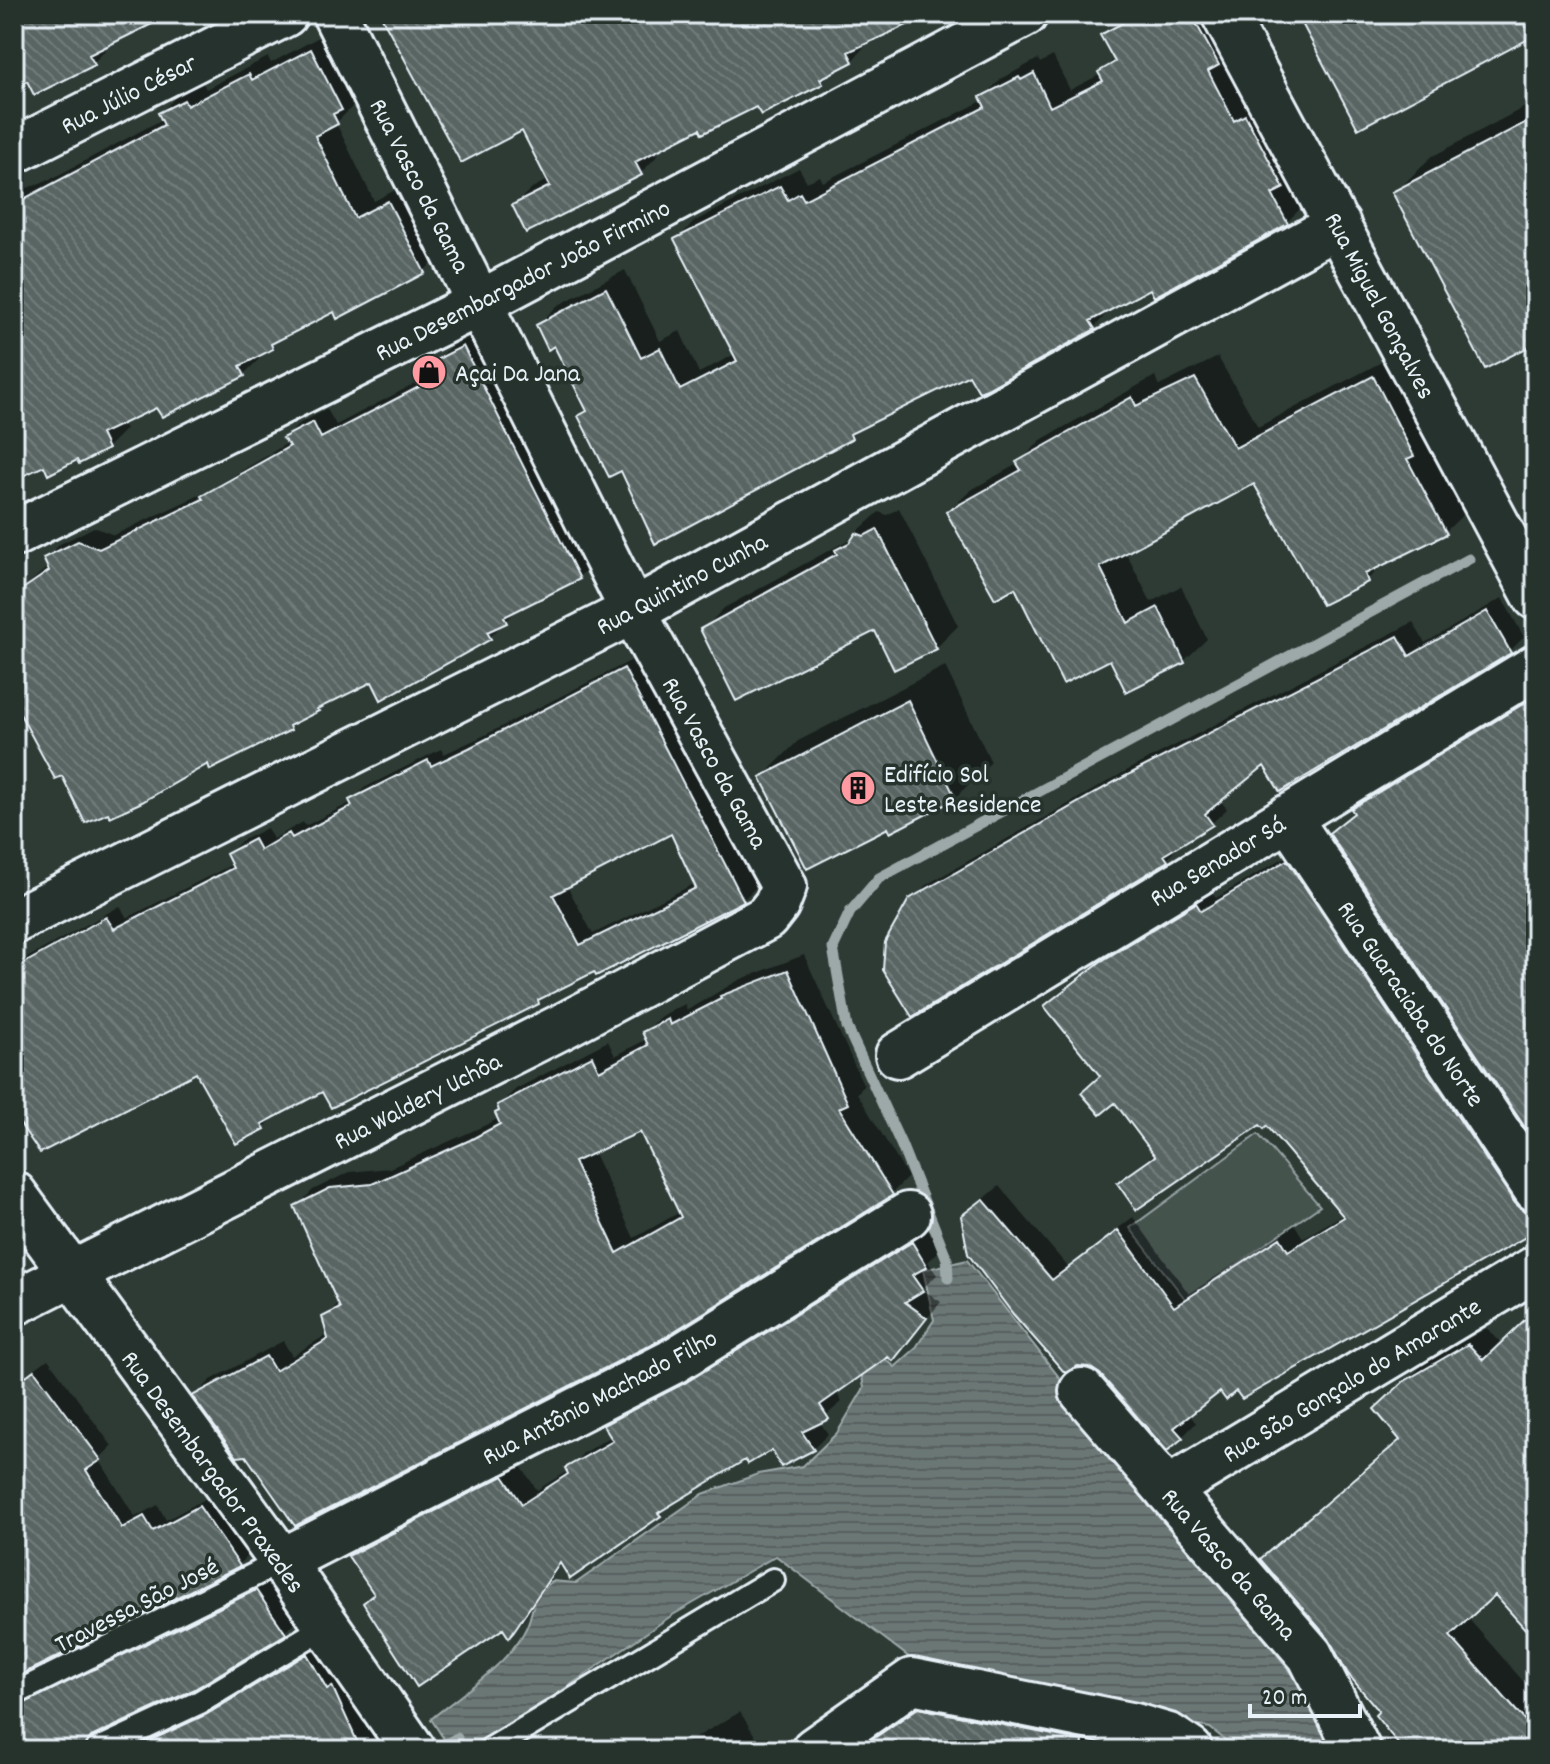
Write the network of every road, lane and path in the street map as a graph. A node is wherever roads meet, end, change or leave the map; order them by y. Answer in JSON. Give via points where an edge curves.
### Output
{"nodes":[{"id":1,"x":285,"y":14,"type":"edge"},
{"id":2,"x":335,"y":14,"type":"edge"},
{"id":3,"x":1025,"y":14,"type":"edge"},
{"id":4,"x":1224,"y":14,"type":"edge"},
{"id":5,"x":14,"y":151,"type":"edge"},
{"id":6,"x":1338,"y":225,"type":"junction"},
{"id":7,"x":480,"y":303,"type":"junction"},
{"id":8,"x":14,"y":534,"type":"edge"},
{"id":9,"x":1529,"y":584,"type":"edge"},
{"id":10,"x":633,"y":611,"type":"junction"},
{"id":11,"x":1536,"y":667,"type":"edge"},
{"id":12,"x":1288,"y":817,"type":"junction"},
{"id":13,"x":774,"y":867,"type":"joint"},
{"id":14,"x":14,"y":921,"type":"edge"},
{"id":15,"x":898,"y":1055,"type":"dead end"},
{"id":16,"x":1536,"y":1189,"type":"edge"},
{"id":17,"x":14,"y":1194,"type":"edge"},
{"id":18,"x":908,"y":1215,"type":"dead end"},
{"id":19,"x":1536,"y":1268,"type":"edge"},
{"id":20,"x":69,"y":1273,"type":"junction"},
{"id":21,"x":14,"y":1303,"type":"edge"},
{"id":22,"x":1082,"y":1391,"type":"dead end"},
{"id":23,"x":1167,"y":1490,"type":"junction"},
{"id":24,"x":282,"y":1561,"type":"junction"},
{"id":25,"x":773,"y":1580,"type":"dead end"},
{"id":26,"x":326,"y":1626,"type":"junction"},
{"id":27,"x":14,"y":1694,"type":"edge"},
{"id":28,"x":407,"y":1748,"type":"edge"},
{"id":29,"x":97,"y":1750,"type":"edge"},
{"id":30,"x":489,"y":1750,"type":"edge"},
{"id":31,"x":814,"y":1750,"type":"edge"},
{"id":32,"x":1190,"y":1750,"type":"edge"},
{"id":33,"x":1358,"y":1750,"type":"edge"}],
"edges":[{"from":1,"to":5,"type":"street","name":"Rua Júlio César"},
{"from":2,"to":7,"type":"street","name":"Rua Vasco da Gama"},
{"from":3,"to":7,"type":"street","name":"Rua Desembargador João Firmino"},
{"from":4,"to":6,"type":"street","name":"Rua Miguel Gonçalves"},
{"from":6,"to":9,"type":"street","name":"Rua Miguel Gonçalves"},
{"from":6,"to":10,"type":"street","name":"Rua Quintino Cunha"},
{"from":7,"to":8,"type":"street","name":"Rua Desembargador João Firmino"},
{"from":7,"to":10,"type":"street","name":"Rua Vasco da Gama"},
{"from":10,"to":13,"type":"street","name":"Rua Vasco da Gama"},
{"from":10,"to":14,"type":"street","name":"Rua Quintino Cunha"},
{"from":11,"to":12,"type":"street","name":"Rua Senador Sá"},
{"from":12,"to":15,"type":"street","name":"Rua Senador Sá"},
{"from":12,"to":16,"type":"street","name":"Rua Guaraciaba do Norte"},
{"from":13,"to":20,"type":"street","name":"Rua Waldery Uchôa","via":[[784,886],[766,918],[565,1025]]},
{"from":17,"to":20,"type":"street","name":"Rua Desembargador Praxedes"},
{"from":18,"to":24,"type":"street","name":"Rua Antônio Machado Filho","via":[[672,1362]]},
{"from":19,"to":23,"type":"street","name":"Rua São Gonçalo do Amarante"},
{"from":20,"to":21,"type":"street","name":"Rua Waldery Uchôa"},
{"from":20,"to":24,"type":"street","name":"Rua Desembargador Praxedes"},
{"from":22,"to":23,"type":"street","name":"Rua Vasco da Gama"},
{"from":23,"to":33,"type":"street","name":"Rua Vasco da Gama","via":[[1310,1655]]},
{"from":24,"to":26,"type":"street","name":"Rua Desembargador Praxedes"},
{"from":24,"to":27,"type":"lane","name":"Travessa São José"},
{"from":25,"to":30,"type":"lane"},
{"from":26,"to":28,"type":"street","name":"Rua Desembargador Praxedes"},
{"from":26,"to":29,"type":"lane","via":[[200,1702]]},
{"from":31,"to":32,"type":"street","via":[[912,1681],[1135,1726],[1169,1736]]}]}
